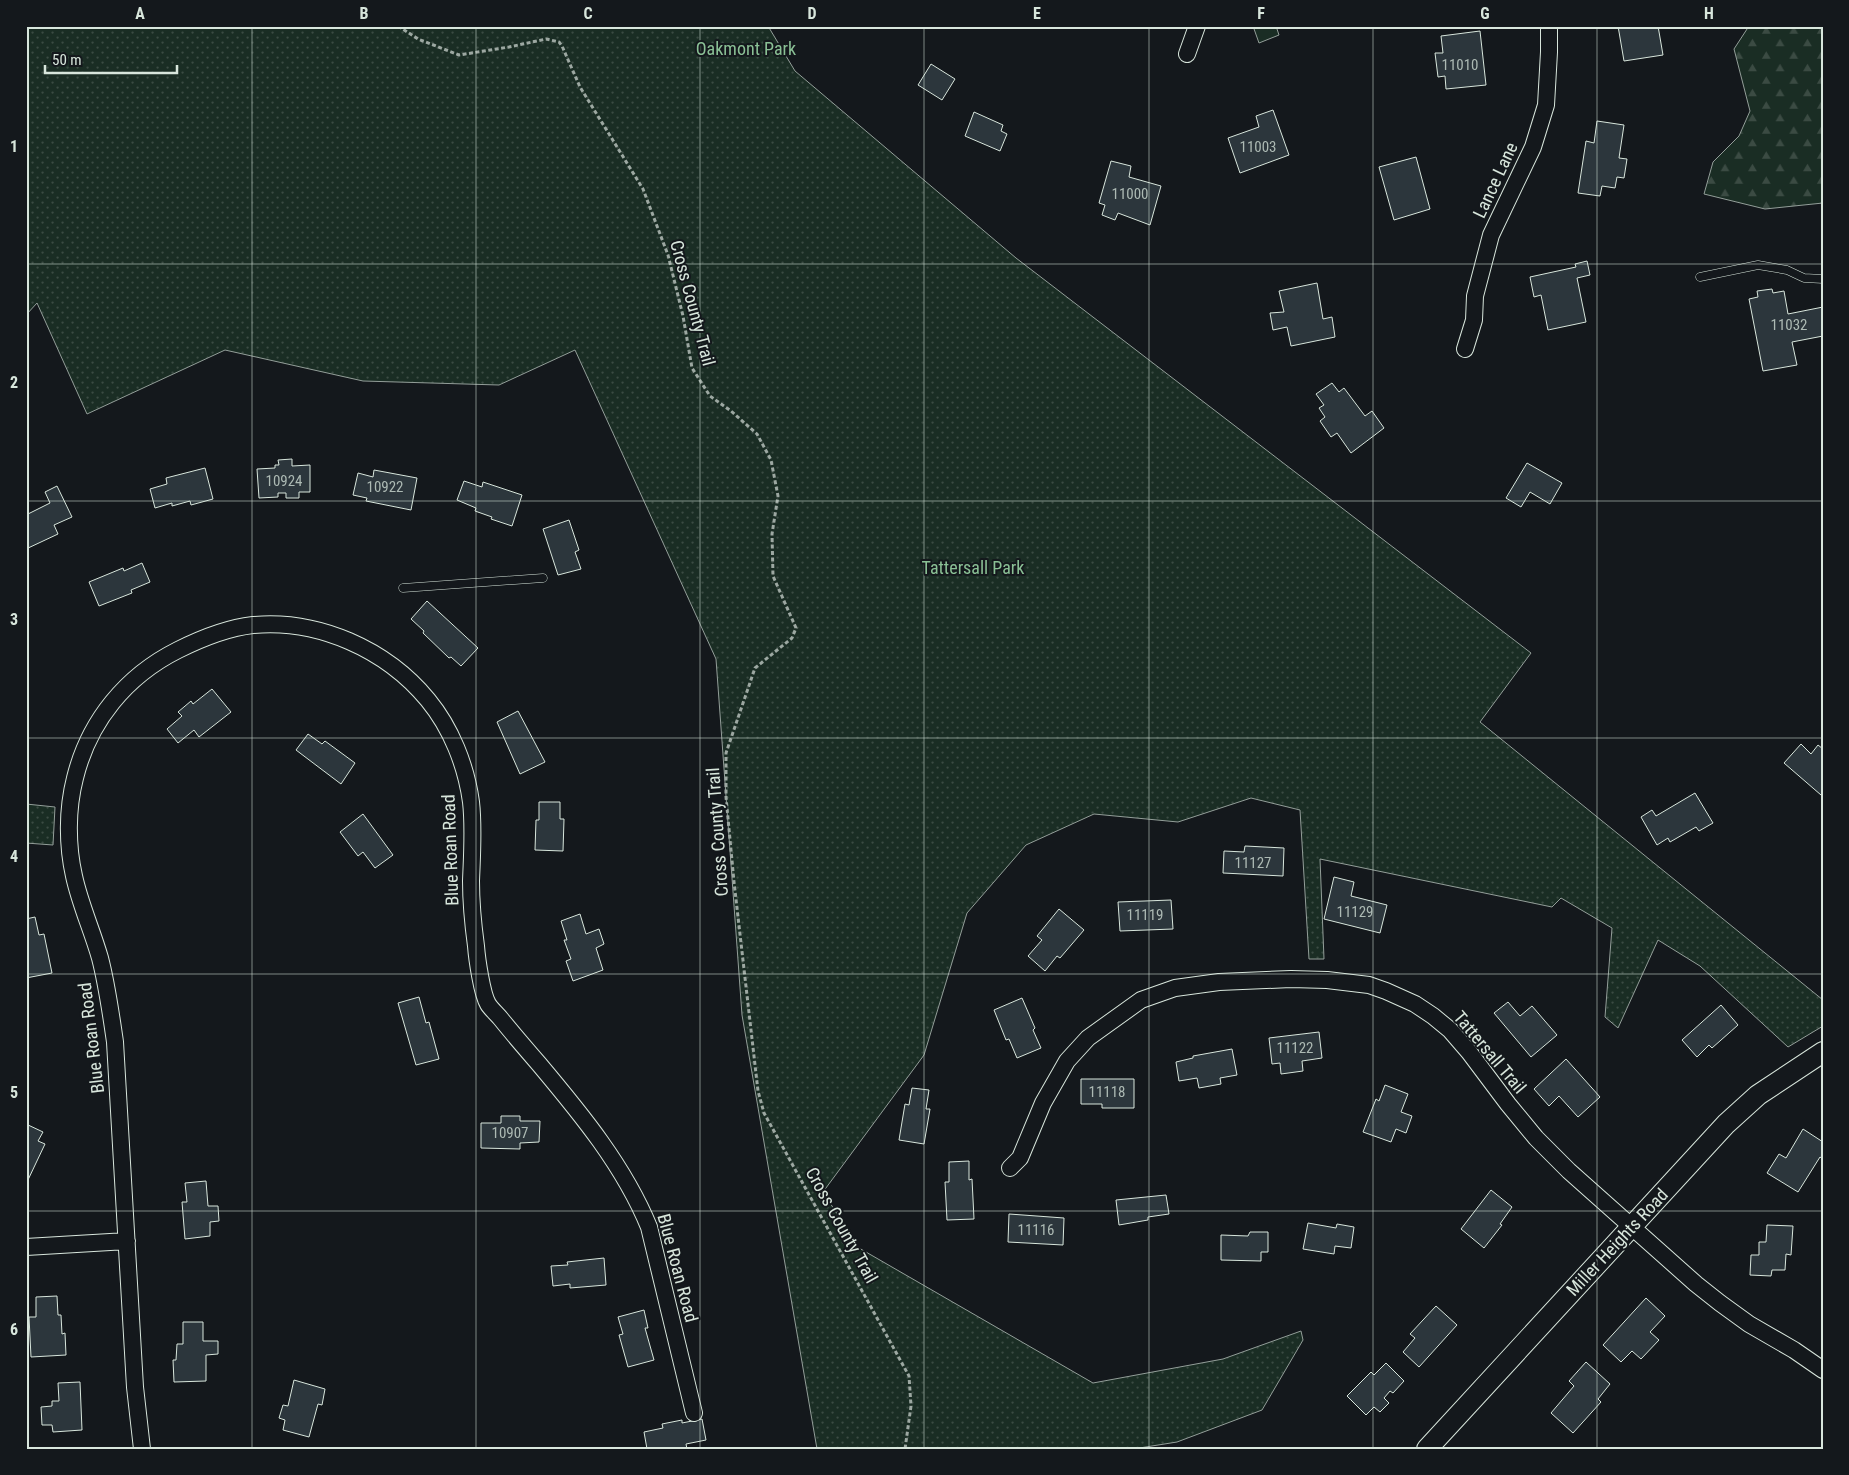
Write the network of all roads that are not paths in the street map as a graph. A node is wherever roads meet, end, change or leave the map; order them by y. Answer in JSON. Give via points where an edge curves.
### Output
{"nodes":[{"id":1,"x":1197,"y":26,"type":"edge"},
{"id":2,"x":1549,"y":26,"type":"edge"},
{"id":3,"x":1187,"y":54,"type":"dead end"},
{"id":4,"x":1700,"y":277,"type":"dead end"},
{"id":5,"x":1823,"y":279,"type":"edge"},
{"id":6,"x":1465,"y":349,"type":"dead end"},
{"id":7,"x":543,"y":578,"type":"dead end"},
{"id":8,"x":403,"y":588,"type":"dead end"},
{"id":9,"x":1823,"y":1052,"type":"edge"},
{"id":10,"x":1010,"y":1168,"type":"dead end"},
{"id":11,"x":1631,"y":1226,"type":"junction"},
{"id":12,"x":127,"y":1241,"type":"junction"},
{"id":13,"x":26,"y":1246,"type":"edge"},
{"id":14,"x":1823,"y":1370,"type":"edge"},
{"id":15,"x":694,"y":1413,"type":"dead end"},
{"id":16,"x":142,"y":1449,"type":"edge"},
{"id":17,"x":1427,"y":1449,"type":"edge"}],
"edges":[{"from":1,"to":3,"type":"street"},
{"from":2,"to":6,"type":"street","name":"Lance Lane","via":[[1546,104],[1533,147],[1491,235]]},
{"from":4,"to":5,"type":"lane","via":[[1758,265],[1787,270],[1804,278]]},
{"from":7,"to":8,"type":"lane"},
{"from":9,"to":11,"type":"street","name":"Miller Heights Road","via":[[1758,1095],[1697,1154]]},
{"from":10,"to":11,"type":"street","name":"Tattersall Trail","via":[[1020,1158],[1043,1103],[1067,1061],[1088,1038],[1135,1004],[1188,985],[1327,980],[1369,985],[1416,1004],[1433,1016],[1469,1052],[1536,1138]]},
{"from":11,"to":14,"type":"street","name":"Tattersall Trail","via":[[1720,1303]]},
{"from":11,"to":17,"type":"street","name":"Miller Heights Road"},
{"from":12,"to":13,"type":"street"},
{"from":12,"to":15,"type":"street","name":"Blue Roan Road","via":[[109,1000],[71,862],[69,812],[74,779],[84,747],[96,724],[123,689],[165,656],[198,640],[233,628],[257,625],[290,626],[329,634],[362,647],[404,674],[428,700],[455,743],[471,802],[472,922],[487,1003],[565,1095],[615,1161],[638,1200],[650,1227]]},
{"from":12,"to":16,"type":"street","name":"Blue Roan Road","via":[[134,1387]]}]}
